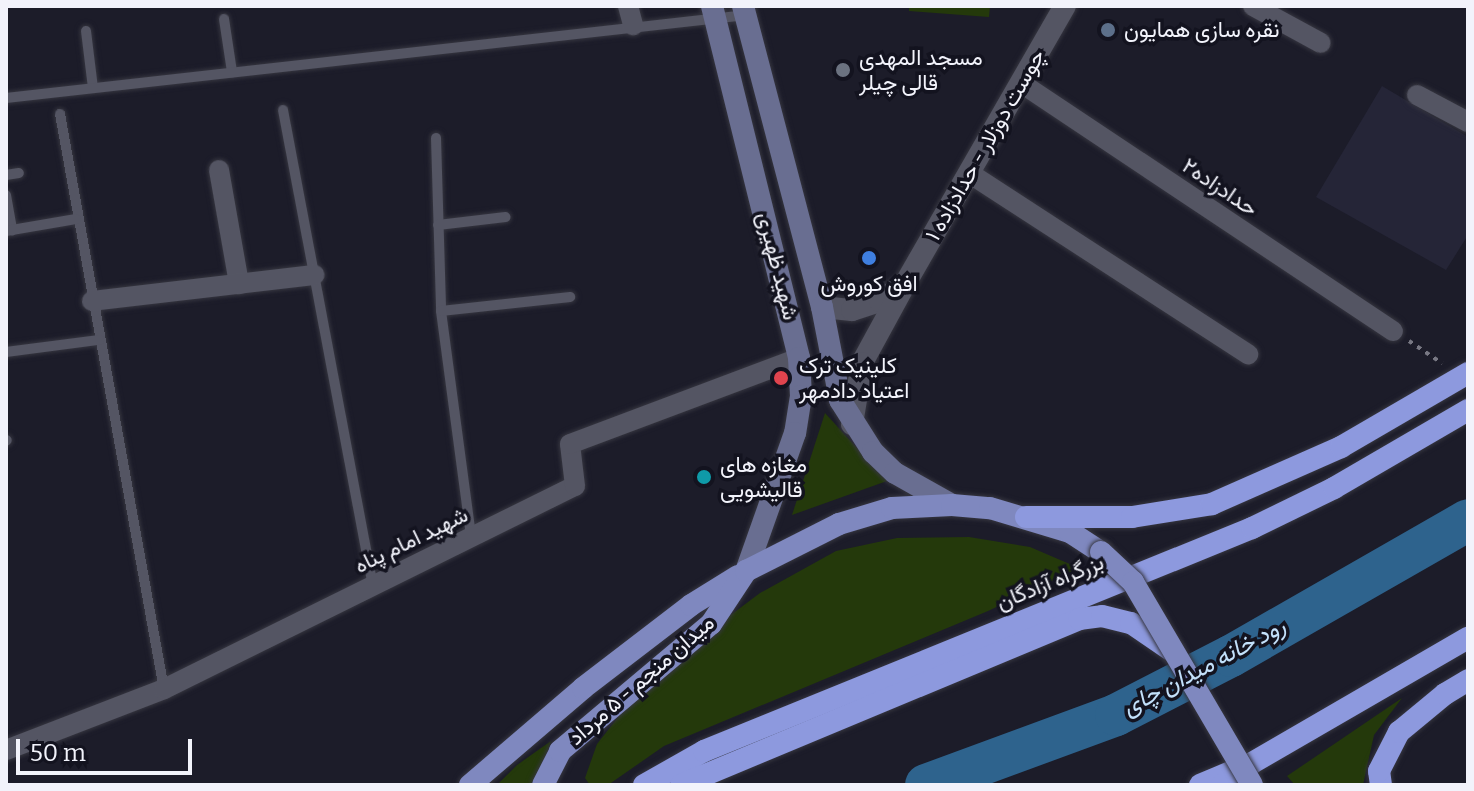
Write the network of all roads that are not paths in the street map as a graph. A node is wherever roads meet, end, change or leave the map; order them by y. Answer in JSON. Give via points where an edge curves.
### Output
{"nodes":[{"id":1,"x":1065,"y":6,"type":"edge"},
{"id":2,"x":1253,"y":6,"type":"edge"},
{"id":3,"x":744,"y":10,"type":"edge"},
{"id":4,"x":714,"y":12,"type":"edge"},
{"id":5,"x":630,"y":16,"type":"edge"},
{"id":6,"x":224,"y":19,"type":"dead end"},
{"id":7,"x":86,"y":31,"type":"dead end"},
{"id":8,"x":1321,"y":43,"type":"dead end"},
{"id":9,"x":232,"y":72,"type":"junction"},
{"id":10,"x":1021,"y":83,"type":"junction"},
{"id":11,"x":93,"y":88,"type":"junction"},
{"id":12,"x":1417,"y":95,"type":"dead end"},
{"id":13,"x":6,"y":98,"type":"edge"},
{"id":14,"x":283,"y":110,"type":"dead end"},
{"id":15,"x":60,"y":114,"type":"dead end"},
{"id":16,"x":1468,"y":122,"type":"edge"},
{"id":17,"x":436,"y":138,"type":"dead end"},
{"id":18,"x":219,"y":170,"type":"dead end"},
{"id":19,"x":19,"y":173,"type":"dead end"},
{"id":20,"x":969,"y":173,"type":"junction"},
{"id":21,"x":6,"y":175,"type":"edge"},
{"id":22,"x":6,"y":195,"type":"edge"},
{"id":23,"x":506,"y":217,"type":"dead end"},
{"id":24,"x":76,"y":219,"type":"junction"},
{"id":25,"x":438,"y":225,"type":"junction"},
{"id":26,"x":9,"y":230,"type":"edge"},
{"id":27,"x":314,"y":275,"type":"junction"},
{"id":28,"x":239,"y":284,"type":"junction"},
{"id":29,"x":905,"y":284,"type":"junction"},
{"id":30,"x":570,"y":297,"type":"dead end"},
{"id":31,"x":92,"y":301,"type":"junction"},
{"id":32,"x":822,"y":307,"type":"junction"},
{"id":33,"x":441,"y":311,"type":"junction"},
{"id":34,"x":1393,"y":331,"type":"road end"},
{"id":35,"x":99,"y":340,"type":"junction"},
{"id":36,"x":6,"y":352,"type":"edge"},
{"id":37,"x":1248,"y":354,"type":"dead end"},
{"id":38,"x":799,"y":358,"type":"junction"},
{"id":39,"x":1465,"y":374,"type":"edge"},
{"id":40,"x":1468,"y":410,"type":"edge"},
{"id":41,"x":852,"y":424,"type":"junction"},
{"id":42,"x":952,"y":505,"type":"junction"},
{"id":43,"x":1026,"y":517,"type":"junction"},
{"id":44,"x":471,"y":537,"type":"junction"},
{"id":45,"x":746,"y":571,"type":"junction"},
{"id":46,"x":373,"y":586,"type":"junction"},
{"id":47,"x":1468,"y":638,"type":"edge"},
{"id":48,"x":1172,"y":651,"type":"junction"},
{"id":49,"x":1468,"y":680,"type":"edge"},
{"id":50,"x":164,"y":689,"type":"junction"},
{"id":51,"x":6,"y":750,"type":"edge"},
{"id":52,"x":1252,"y":774,"type":"edge"},
{"id":53,"x":477,"y":783,"type":"edge"},
{"id":54,"x":543,"y":785,"type":"edge"},
{"id":55,"x":644,"y":785,"type":"edge"},
{"id":56,"x":681,"y":785,"type":"edge"},
{"id":57,"x":1200,"y":785,"type":"edge"},
{"id":58,"x":1222,"y":785,"type":"edge"},
{"id":59,"x":1381,"y":785,"type":"edge"}],
"edges":[{"from":1,"to":10,"type":"street","name":"چوست دوزلار - حدادزاده ۱"},
{"from":2,"to":8,"type":"street"},
{"from":3,"to":4,"type":"lane"},
{"from":3,"to":32,"type":"main road","name":"شهید ظهیری"},
{"from":4,"to":5,"type":"lane"},
{"from":4,"to":38,"type":"main road","name":"شهید ظهیری"},
{"from":5,"to":9,"type":"lane"},
{"from":6,"to":9,"type":"lane"},
{"from":7,"to":11,"type":"lane"},
{"from":9,"to":11,"type":"lane"},
{"from":10,"to":20,"type":"street","name":"چوست دوزلار - حدادزاده ۱"},
{"from":10,"to":34,"type":"street","name":"حدادزاده۲"},
{"from":11,"to":13,"type":"lane"},
{"from":12,"to":16,"type":"street"},
{"from":14,"to":27,"type":"lane"},
{"from":15,"to":24,"type":"lane"},
{"from":17,"to":25,"type":"lane"},
{"from":18,"to":28,"type":"street"},
{"from":19,"to":21,"type":"lane"},
{"from":20,"to":29,"type":"street","name":"چوست دوزلار - حدادزاده ۱"},
{"from":20,"to":37,"type":"street"},
{"from":22,"to":26,"type":"lane"},
{"from":23,"to":25,"type":"lane"},
{"from":24,"to":26,"type":"lane"},
{"from":24,"to":31,"type":"lane"},
{"from":25,"to":33,"type":"lane"},
{"from":27,"to":28,"type":"street"},
{"from":27,"to":46,"type":"lane"},
{"from":28,"to":31,"type":"street"},
{"from":29,"to":32,"type":"street","via":[[880,301],[852,310]]},
{"from":29,"to":41,"type":"street","name":"چوست دوزلار - حدادزاده ۱","via":[[862,363]]},
{"from":30,"to":33,"type":"lane"},
{"from":31,"to":35,"type":"lane"},
{"from":32,"to":41,"type":"main road","name":"شهید ظهیری","via":[[840,400]]},
{"from":33,"to":44,"type":"lane"},
{"from":35,"to":36,"type":"lane"},
{"from":35,"to":50,"type":"lane"},
{"from":38,"to":44,"type":"street","name":"شهید امام پناه","via":[[570,444],[575,486]]},
{"from":38,"to":45,"type":"main road","name":"شهید ظهیری","via":[[801,396],[795,433]]},
{"from":39,"to":43,"type":"highway","via":[[1341,447],[1212,504],[1132,517]]},
{"from":40,"to":55,"type":"highway","name":"بزرگراه آزادگان","via":[[1334,488],[1252,528],[704,751]]},
{"from":41,"to":42,"type":"main road","name":"شهید ظهیری","via":[[895,473]]},
{"from":42,"to":43,"type":"main road","name":"میدان منجم - ۵ مرداد"},
{"from":42,"to":45,"type":"main road","name":"میدان منجم - ۵ مرداد","via":[[892,508],[839,524]]},
{"from":43,"to":48,"type":"main road","name":"میدان منجم - ۵ مرداد","bridge":true,"via":[[1070,532],[1101,552],[1133,582]]},
{"from":44,"to":46,"type":"street","name":"شهید امام پناه"},
{"from":45,"to":53,"type":"main road","via":[[691,605],[583,688]]},
{"from":45,"to":54,"type":"main road","name":"میدان منجم - ۵ مرداد","via":[[711,624],[560,751]]},
{"from":46,"to":50,"type":"street","name":"شهید امام پناه"},
{"from":47,"to":52,"type":"highway"},
{"from":48,"to":52,"type":"main road","name":"میدان منجم - ۵ مرداد","bridge":true},
{"from":48,"to":56,"type":"highway","via":[[1131,623],[1102,616],[1079,619]]},
{"from":49,"to":59,"type":"highway","via":[[1399,732],[1379,771]]},
{"from":50,"to":51,"type":"street","name":"شهید امام پناه"},
{"from":52,"to":57,"type":"highway"},
{"from":52,"to":58,"type":"highway"}]}
